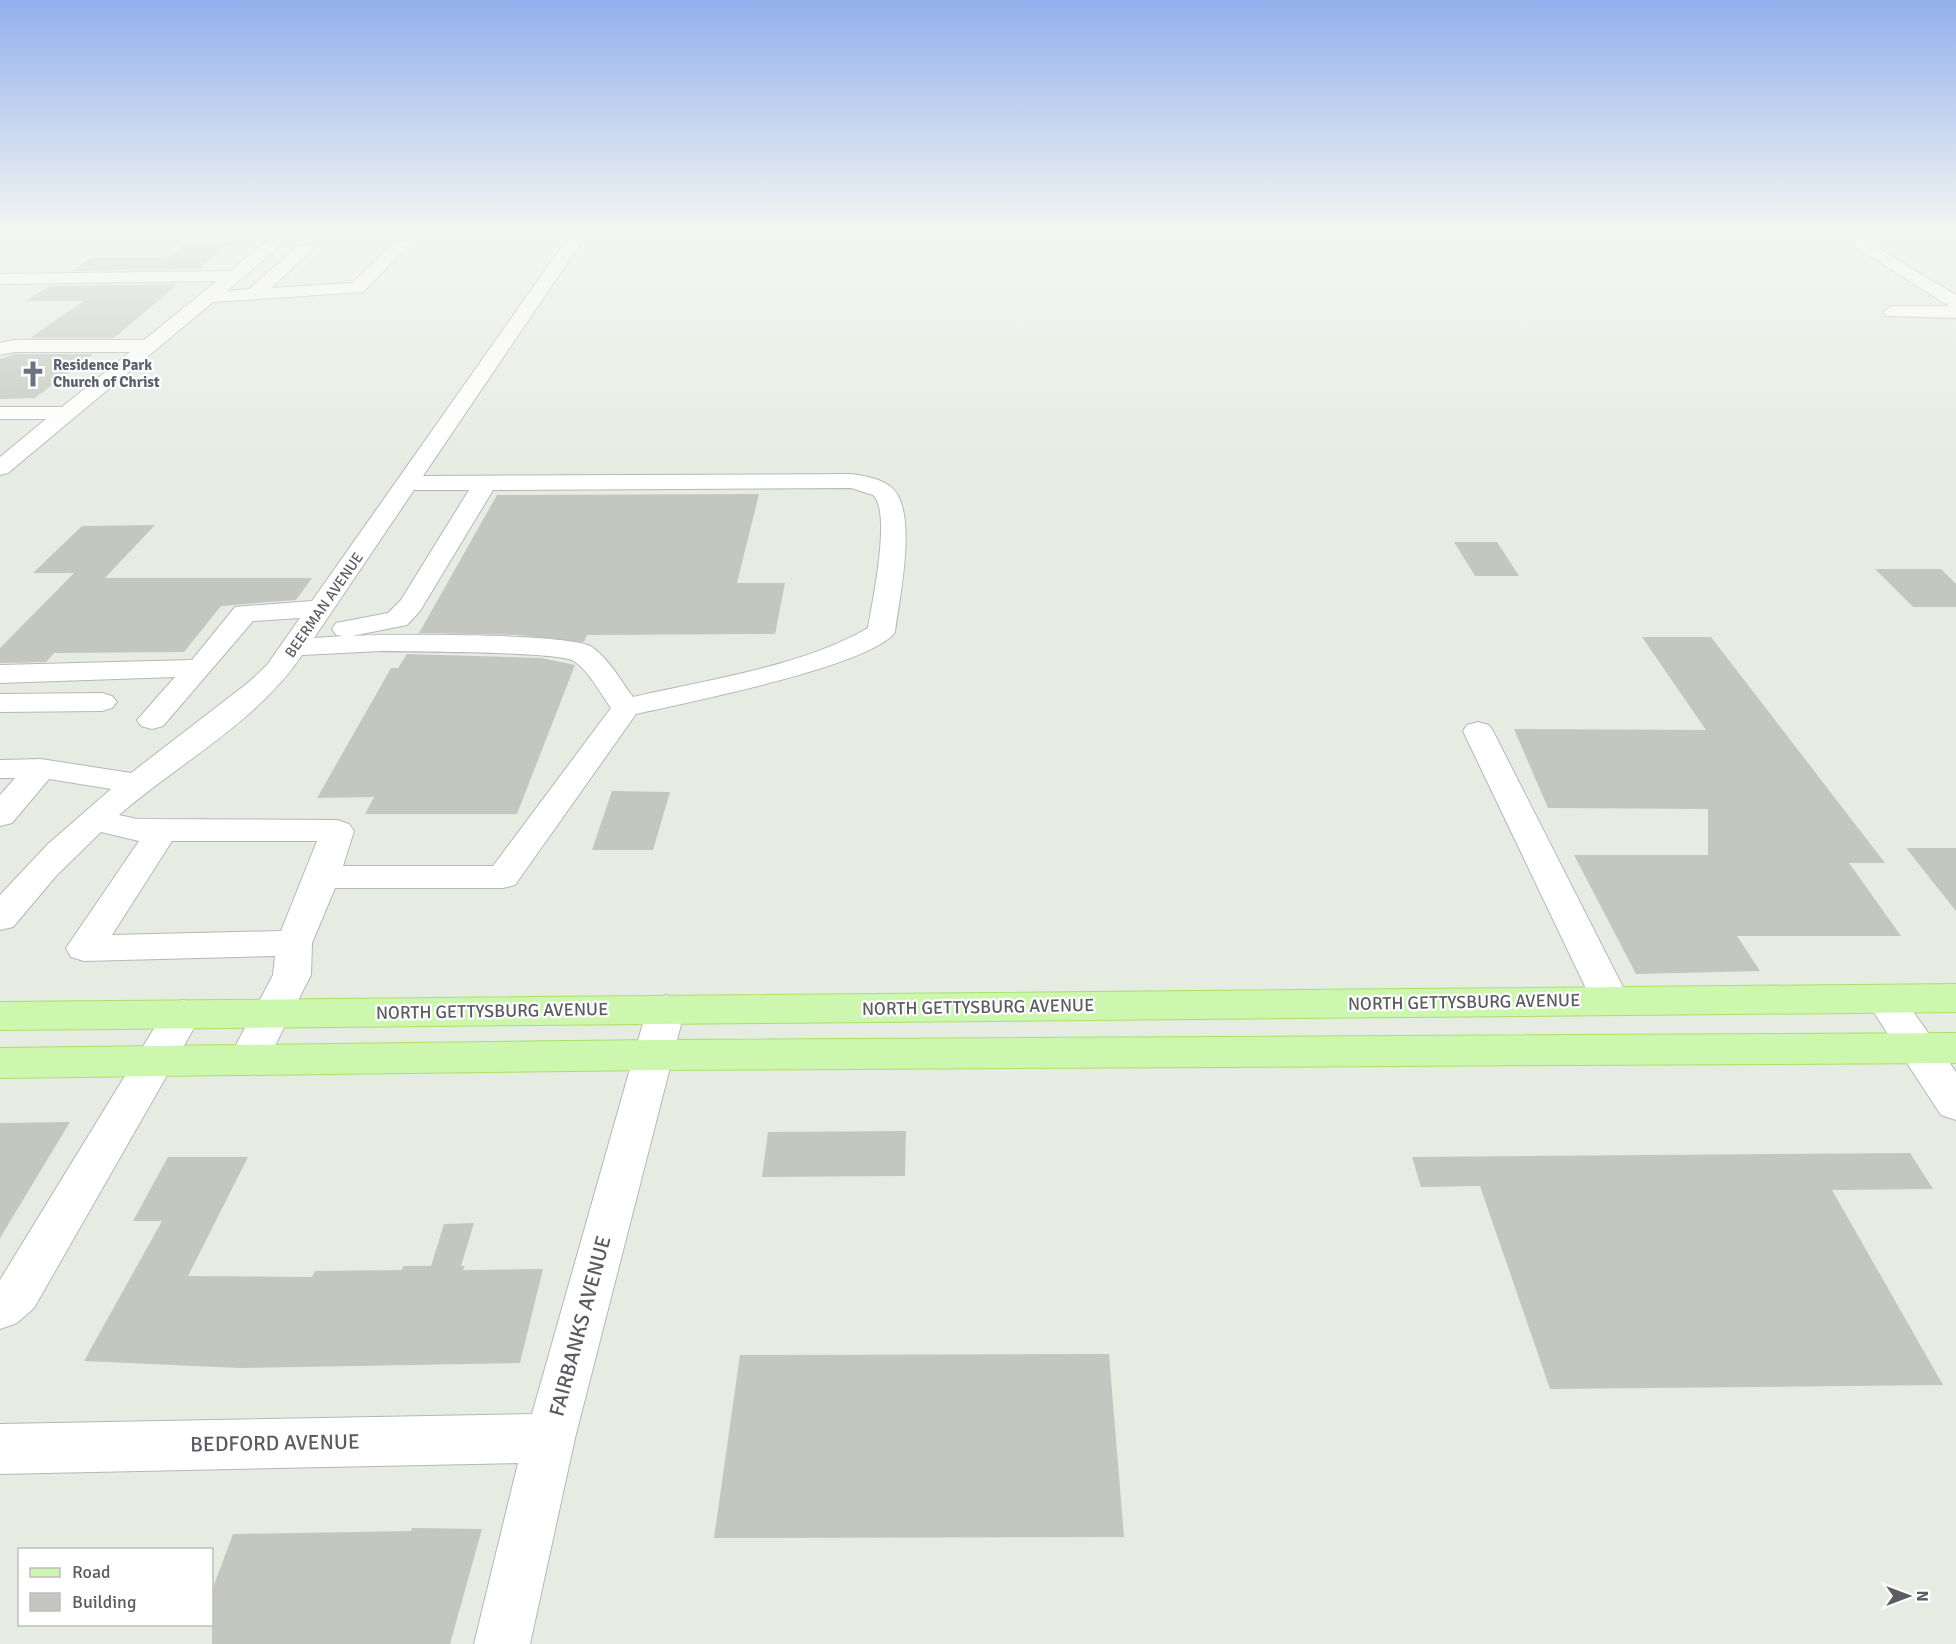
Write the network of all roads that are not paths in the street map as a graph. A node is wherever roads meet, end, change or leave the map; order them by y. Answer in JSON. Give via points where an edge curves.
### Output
{"nodes":[{"id":1,"x":195,"y":309,"type":"edge"},
{"id":2,"x":527,"y":309,"type":"edge"},
{"id":3,"x":1892,"y":312,"type":"dead end"},
{"id":4,"x":1956,"y":312,"type":"edge"},
{"id":5,"x":150,"y":346,"type":"junction"},
{"id":6,"x":0,"y":349,"type":"edge"},
{"id":7,"x":0,"y":413,"type":"edge"},
{"id":8,"x":68,"y":413,"type":"junction"},
{"id":9,"x":0,"y":442,"type":"edge"},
{"id":10,"x":32,"y":442,"type":"junction"},
{"id":11,"x":0,"y":468,"type":"edge"},
{"id":12,"x":408,"y":483,"type":"junction"},
{"id":13,"x":485,"y":483,"type":"junction"},
{"id":14,"x":308,"y":629,"type":"junction"},
{"id":15,"x":200,"y":668,"type":"junction"},
{"id":16,"x":1,"y":675,"type":"edge"},
{"id":17,"x":102,"y":702,"type":"dead end"},
{"id":18,"x":0,"y":703,"type":"edge"},
{"id":19,"x":626,"y":708,"type":"junction"},
{"id":20,"x":152,"y":720,"type":"dead end"},
{"id":21,"x":1478,"y":731,"type":"dead end"},
{"id":22,"x":41,"y":768,"type":"junction"},
{"id":23,"x":0,"y":770,"type":"edge"},
{"id":24,"x":138,"y":784,"type":"junction"},
{"id":25,"x":0,"y":816,"type":"edge"},
{"id":26,"x":94,"y":820,"type":"junction"},
{"id":27,"x":162,"y":831,"type":"junction"},
{"id":28,"x":322,"y":877,"type":"junction"},
{"id":29,"x":0,"y":918,"type":"edge"},
{"id":30,"x":294,"y":943,"type":"junction"},
{"id":31,"x":1956,"y":998,"type":"edge"},
{"id":32,"x":1884,"y":999,"type":"junction"},
{"id":33,"x":1611,"y":1001,"type":"junction"},
{"id":34,"x":666,"y":1009,"type":"junction"},
{"id":35,"x":272,"y":1013,"type":"junction"},
{"id":36,"x":183,"y":1014,"type":"junction"},
{"id":37,"x":0,"y":1016,"type":"edge"},
{"id":38,"x":1937,"y":1049,"type":"edge"},
{"id":39,"x":653,"y":1055,"type":"junction"},
{"id":40,"x":248,"y":1060,"type":"junction"},
{"id":41,"x":154,"y":1061,"type":"junction"},
{"id":42,"x":0,"y":1063,"type":"edge"},
{"id":43,"x":1956,"y":1104,"type":"edge"},
{"id":44,"x":0,"y":1308,"type":"edge"},
{"id":45,"x":550,"y":1437,"type":"junction"},
{"id":46,"x":0,"y":1449,"type":"edge"},
{"id":47,"x":502,"y":1644,"type":"edge"}],
"edges":[{"from":1,"to":5,"type":"street"},
{"from":2,"to":12,"type":"street","name":"BEERMAN AVENUE"},
{"from":3,"to":4,"type":"street"},
{"from":5,"to":6,"type":"street"},
{"from":5,"to":8,"type":"street"},
{"from":7,"to":8,"type":"street"},
{"from":8,"to":10,"type":"street"},
{"from":9,"to":10,"type":"street"},
{"from":10,"to":11,"type":"street"},
{"from":12,"to":13,"type":"street"},
{"from":12,"to":14,"type":"street","name":"BEERMAN AVENUE"},
{"from":13,"to":14,"type":"street","via":[[411,605],[397,619],[354,629]]},
{"from":13,"to":19,"type":"street","via":[[851,481],[870,485],[888,498],[894,518],[881,632],[860,645],[799,666]]},
{"from":14,"to":15,"type":"street","via":[[245,613]]},
{"from":14,"to":19,"type":"street","via":[[392,644],[520,646],[581,652]]},
{"from":14,"to":24,"type":"street","name":"BEERMAN AVENUE","via":[[259,689]]},
{"from":15,"to":16,"type":"street"},
{"from":15,"to":20,"type":"street"},
{"from":17,"to":18,"type":"street"},
{"from":19,"to":28,"type":"street","via":[[503,876]]},
{"from":21,"to":33,"type":"street"},
{"from":22,"to":23,"type":"street"},
{"from":22,"to":24,"type":"street"},
{"from":22,"to":25,"type":"street"},
{"from":24,"to":26,"type":"street","name":"BEERMAN AVENUE"},
{"from":26,"to":27,"type":"street","via":[[137,830]]},
{"from":26,"to":29,"type":"street","name":"BEERMAN AVENUE"},
{"from":27,"to":28,"type":"street","via":[[337,831]]},
{"from":27,"to":30,"type":"street","via":[[84,948]]},
{"from":28,"to":30,"type":"street"},
{"from":30,"to":35,"type":"street","via":[[292,975]]},
{"from":31,"to":32,"type":"main road","name":"NORTH GETTYSBURG AVENUE"},
{"from":32,"to":33,"type":"main road","name":"NORTH GETTYSBURG AVENUE"},
{"from":32,"to":38,"type":"street"},
{"from":33,"to":34,"type":"main road","name":"NORTH GETTYSBURG AVENUE"},
{"from":34,"to":35,"type":"main road","name":"NORTH GETTYSBURG AVENUE"},
{"from":34,"to":39,"type":"street","name":"FAIRBANKS AVENUE"},
{"from":35,"to":36,"type":"main road","name":"NORTH GETTYSBURG AVENUE"},
{"from":35,"to":40,"type":"street"},
{"from":36,"to":37,"type":"main road","name":"NORTH GETTYSBURG AVENUE"},
{"from":36,"to":41,"type":"street"},
{"from":38,"to":39,"type":"main road"},
{"from":38,"to":43,"type":"street"},
{"from":39,"to":40,"type":"main road"},
{"from":39,"to":45,"type":"street","name":"FAIRBANKS AVENUE"},
{"from":40,"to":41,"type":"main road"},
{"from":41,"to":42,"type":"main road"},
{"from":41,"to":44,"type":"street","via":[[18,1293]]},
{"from":45,"to":46,"type":"street","name":"BEDFORD AVENUE"},
{"from":45,"to":47,"type":"street","name":"FAIRBANKS AVENUE"}]}
